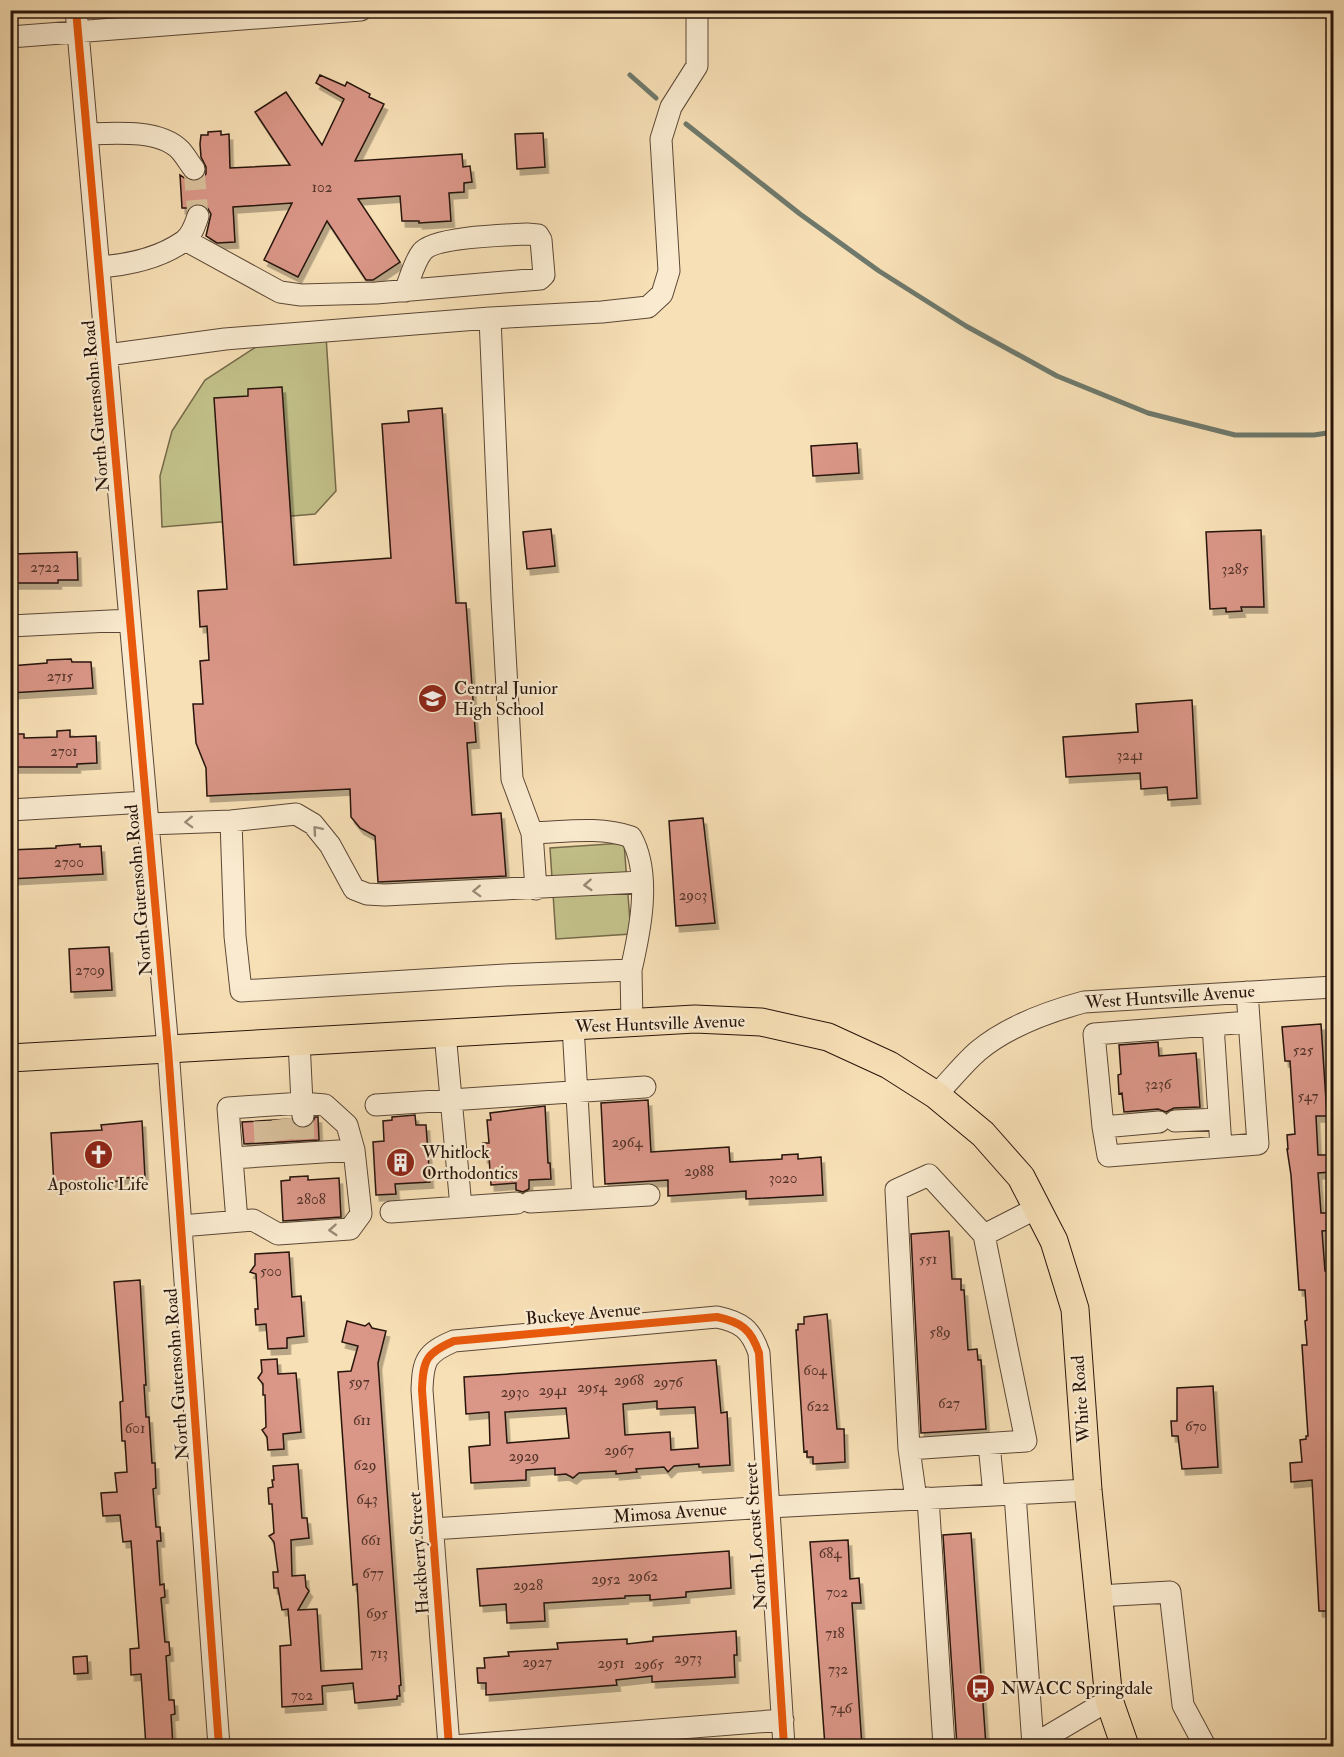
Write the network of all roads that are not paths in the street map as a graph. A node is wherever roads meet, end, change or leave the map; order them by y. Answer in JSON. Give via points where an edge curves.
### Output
{"nodes":[{"id":1,"x":361,"y":10,"type":"edge"},
{"id":2,"x":697,"y":10,"type":"edge"},
{"id":3,"x":77,"y":21,"type":"edge"},
{"id":4,"x":10,"y":37,"type":"edge"},
{"id":5,"x":87,"y":134,"type":"junction"},
{"id":6,"x":194,"y":169,"type":"tunnel mouth"},
{"id":7,"x":198,"y":216,"type":"tunnel mouth"},
{"id":8,"x":185,"y":240,"type":"junction"},
{"id":9,"x":99,"y":267,"type":"junction"},
{"id":10,"x":405,"y":291,"type":"junction"},
{"id":11,"x":490,"y":318,"type":"junction"},
{"id":12,"x":107,"y":355,"type":"junction"},
{"id":13,"x":130,"y":620,"type":"junction"},
{"id":14,"x":10,"y":626,"type":"edge"},
{"id":15,"x":146,"y":802,"type":"junction"},
{"id":16,"x":10,"y":810,"type":"edge"},
{"id":17,"x":231,"y":821,"type":"junction"},
{"id":18,"x":148,"y":824,"type":"junction"},
{"id":19,"x":532,"y":833,"type":"junction"},
{"id":20,"x":641,"y":882,"type":"junction"},
{"id":21,"x":536,"y":889,"type":"junction"},
{"id":22,"x":631,"y":970,"type":"junction"},
{"id":23,"x":1334,"y":987,"type":"edge"},
{"id":24,"x":1247,"y":992,"type":"junction"},
{"id":25,"x":1249,"y":1022,"type":"junction"},
{"id":26,"x":632,"y":1023,"type":"junction"},
{"id":27,"x":1213,"y":1025,"type":"junction"},
{"id":28,"x":573,"y":1026,"type":"junction"},
{"id":29,"x":445,"y":1033,"type":"junction"},
{"id":30,"x":299,"y":1041,"type":"junction"},
{"id":31,"x":168,"y":1048,"type":"junction"},
{"id":32,"x":10,"y":1058,"type":"edge"},
{"id":33,"x":645,"y":1087,"type":"dead end"},
{"id":34,"x":577,"y":1092,"type":"junction"},
{"id":35,"x":936,"y":1095,"type":"junction"},
{"id":36,"x":451,"y":1099,"type":"junction"},
{"id":37,"x":375,"y":1105,"type":"dead end"},
{"id":38,"x":283,"y":1112,"type":"junction"},
{"id":39,"x":1219,"y":1119,"type":"junction"},
{"id":40,"x":1102,"y":1127,"type":"junction"},
{"id":41,"x":1221,"y":1147,"type":"junction"},
{"id":42,"x":354,"y":1150,"type":"junction"},
{"id":43,"x":232,"y":1158,"type":"junction"},
{"id":44,"x":649,"y":1195,"type":"dead end"},
{"id":45,"x":583,"y":1199,"type":"junction"},
{"id":46,"x":460,"y":1207,"type":"junction"},
{"id":47,"x":1037,"y":1208,"type":"junction"},
{"id":48,"x":391,"y":1212,"type":"dead end"},
{"id":49,"x":237,"y":1221,"type":"junction"},
{"id":50,"x":181,"y":1226,"type":"junction"},
{"id":51,"x":984,"y":1235,"type":"junction"},
{"id":52,"x":745,"y":1328,"type":"joint"},
{"id":53,"x":426,"y":1357,"type":"joint"},
{"id":54,"x":989,"y":1444,"type":"junction"},
{"id":55,"x":909,"y":1449,"type":"junction"},
{"id":56,"x":1088,"y":1490,"type":"junction"},
{"id":57,"x":1015,"y":1494,"type":"junction"},
{"id":58,"x":994,"y":1495,"type":"junction"},
{"id":59,"x":922,"y":1499,"type":"junction"},
{"id":60,"x":769,"y":1507,"type":"junction"},
{"id":61,"x":432,"y":1529,"type":"junction"},
{"id":62,"x":1098,"y":1596,"type":"junction"},
{"id":63,"x":1109,"y":1700,"type":"junction"},
{"id":64,"x":783,"y":1720,"type":"junction"},
{"id":65,"x":1033,"y":1745,"type":"edge"},
{"id":66,"x":219,"y":1746,"type":"edge"},
{"id":67,"x":451,"y":1746,"type":"edge"},
{"id":68,"x":784,"y":1746,"type":"edge"},
{"id":69,"x":944,"y":1746,"type":"edge"},
{"id":70,"x":1125,"y":1746,"type":"edge"},
{"id":71,"x":1205,"y":1746,"type":"edge"}],
"edges":[{"from":1,"to":3,"type":"street"},
{"from":2,"to":11,"type":"street","via":[[697,66],[671,107],[661,139],[669,271],[662,294],[648,307]]},
{"from":3,"to":4,"type":"street"},
{"from":3,"to":5,"type":"street","name":"North Gutensohn Road"},
{"from":5,"to":6,"type":"street","via":[[125,132],[158,138],[179,148]]},
{"from":5,"to":9,"type":"street","name":"North Gutensohn Road"},
{"from":7,"to":8,"type":"street"},
{"from":8,"to":9,"type":"street","via":[[157,255]]},
{"from":8,"to":10,"type":"street","via":[[280,292],[301,295]]},
{"from":9,"to":12,"type":"street","name":"North Gutensohn Road"},
{"from":10,"to":10,"type":"street","via":[[540,279],[544,275],[541,240],[538,236],[519,235],[431,245],[422,252]]},
{"from":11,"to":12,"type":"street","via":[[225,339]]},
{"from":11,"to":19,"type":"street","via":[[512,779]]},
{"from":12,"to":13,"type":"street","name":"North Gutensohn Road"},
{"from":13,"to":14,"type":"street"},
{"from":13,"to":15,"type":"street","name":"North Gutensohn Road"},
{"from":15,"to":16,"type":"street"},
{"from":15,"to":18,"type":"street","name":"North Gutensohn Road"},
{"from":17,"to":18,"type":"street","one_way":true},
{"from":21,"to":17,"type":"street","one_way":true,"via":[[367,894],[354,889],[330,845],[313,824],[296,814]]},
{"from":17,"to":22,"type":"street","via":[[241,991]]},
{"from":18,"to":31,"type":"street","name":"North Gutensohn Road"},
{"from":19,"to":20,"type":"street","via":[[602,830],[631,837],[639,851]]},
{"from":19,"to":21,"type":"street"},
{"from":20,"to":21,"type":"street","one_way":true},
{"from":20,"to":22,"type":"street","via":[[641,924]]},
{"from":22,"to":26,"type":"street"},
{"from":23,"to":24,"type":"street","name":"West Huntsville Avenue"},
{"from":24,"to":25,"type":"street"},
{"from":24,"to":35,"type":"street","name":"West Huntsville Avenue","via":[[1084,1002],[1046,1012],[979,1051]]},
{"from":25,"to":27,"type":"street"},
{"from":25,"to":41,"type":"street","via":[[1257,1144]]},
{"from":26,"to":28,"type":"main road","name":"West Huntsville Avenue"},
{"from":26,"to":35,"type":"main road","name":"West Huntsville Avenue","via":[[695,1019],[761,1022],[828,1037],[889,1065]]},
{"from":27,"to":39,"type":"street"},
{"from":27,"to":40,"type":"street","via":[[1094,1034]]},
{"from":28,"to":29,"type":"main road","name":"West Huntsville Avenue"},
{"from":28,"to":34,"type":"street"},
{"from":29,"to":30,"type":"main road","name":"West Huntsville Avenue"},
{"from":29,"to":36,"type":"street"},
{"from":30,"to":31,"type":"main road","name":"West Huntsville Avenue"},
{"from":30,"to":38,"type":"street"},
{"from":31,"to":32,"type":"main road","name":"West Huntsville Avenue"},
{"from":31,"to":50,"type":"street","name":"North Gutensohn Road"},
{"from":33,"to":34,"type":"street"},
{"from":34,"to":36,"type":"street"},
{"from":34,"to":45,"type":"street"},
{"from":35,"to":47,"type":"main road","name":"White Road","via":[[983,1134],[1021,1178]]},
{"from":36,"to":37,"type":"street"},
{"from":36,"to":46,"type":"street"},
{"from":38,"to":42,"type":"street","via":[[325,1105],[347,1125]]},
{"from":38,"to":43,"type":"street","via":[[228,1108]]},
{"from":39,"to":40,"type":"street"},
{"from":39,"to":41,"type":"street"},
{"from":40,"to":41,"type":"street","via":[[1108,1156]]},
{"from":42,"to":43,"type":"street","via":[[285,1148]]},
{"from":42,"to":49,"type":"street","one_way":true,"via":[[361,1214],[350,1229],[278,1234],[254,1220]]},
{"from":43,"to":49,"type":"street"},
{"from":44,"to":45,"type":"street"},
{"from":45,"to":46,"type":"street"},
{"from":46,"to":48,"type":"street"},
{"from":47,"to":51,"type":"street"},
{"from":47,"to":56,"type":"main road","name":"White Road","via":[[1054,1241],[1075,1309]]},
{"from":49,"to":50,"type":"street"},
{"from":50,"to":66,"type":"street","name":"North Gutensohn Road"},
{"from":51,"to":54,"type":"street","via":[[1026,1441]]},
{"from":51,"to":55,"type":"street","via":[[929,1175],[896,1190]]},
{"from":52,"to":53,"type":"street","name":"Buckeye Avenue","via":[[717,1317],[454,1341]]},
{"from":52,"to":60,"type":"street","name":"North Locust Street","via":[[759,1353]]},
{"from":53,"to":61,"type":"street","name":"Hackberry Street","via":[[422,1390]]},
{"from":54,"to":55,"type":"street"},
{"from":54,"to":58,"type":"street"},
{"from":55,"to":59,"type":"street"},
{"from":56,"to":57,"type":"street","name":"Mimosa Avenue"},
{"from":56,"to":62,"type":"main road","name":"White Road"},
{"from":57,"to":58,"type":"street","name":"Mimosa Avenue"},
{"from":57,"to":65,"type":"street"},
{"from":58,"to":59,"type":"street","name":"Mimosa Avenue"},
{"from":59,"to":60,"type":"street","name":"Mimosa Avenue"},
{"from":59,"to":69,"type":"street"},
{"from":60,"to":61,"type":"street","name":"Mimosa Avenue"},
{"from":60,"to":64,"type":"street","name":"North Locust Street"},
{"from":61,"to":67,"type":"street","name":"Hackberry Street"},
{"from":62,"to":63,"type":"main road","name":"White Road"},
{"from":62,"to":71,"type":"street","via":[[1170,1592],[1183,1705]]},
{"from":63,"to":65,"type":"street"},
{"from":63,"to":70,"type":"main road","name":"White Road"},
{"from":64,"to":67,"type":"street"},
{"from":64,"to":68,"type":"street","name":"North Locust Street"}]}
